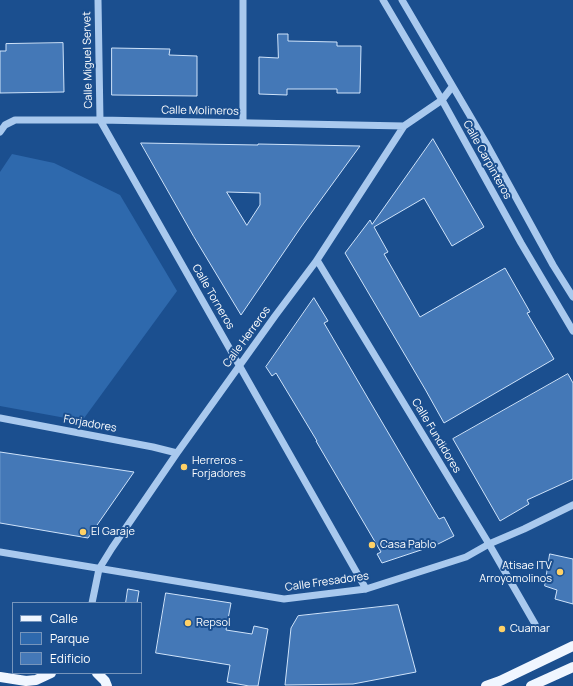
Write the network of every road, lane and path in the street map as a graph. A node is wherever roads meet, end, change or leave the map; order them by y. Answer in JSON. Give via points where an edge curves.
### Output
{"nodes":[{"id":1,"x":98,"y":0,"type":"edge"},
{"id":2,"x":243,"y":0,"type":"edge"},
{"id":3,"x":383,"y":0,"type":"edge"},
{"id":4,"x":402,"y":0,"type":"edge"},
{"id":5,"x":452,"y":87,"type":"junction"},
{"id":6,"x":442,"y":100,"type":"junction"},
{"id":7,"x":100,"y":120,"type":"junction"},
{"id":8,"x":243,"y":123,"type":"junction"},
{"id":9,"x":404,"y":126,"type":"junction"},
{"id":10,"x":0,"y":132,"type":"edge"},
{"id":11,"x":317,"y":260,"type":"junction"},
{"id":12,"x":573,"y":297,"type":"edge"},
{"id":13,"x":573,"y":331,"type":"edge"},
{"id":14,"x":239,"y":366,"type":"junction"},
{"id":15,"x":0,"y":418,"type":"edge"},
{"id":16,"x":177,"y":453,"type":"junction"},
{"id":17,"x":573,"y":505,"type":"edge"},
{"id":18,"x":489,"y":544,"type":"junction"},
{"id":19,"x":0,"y":552,"type":"edge"},
{"id":20,"x":99,"y":569,"type":"junction"},
{"id":21,"x":366,"y":589,"type":"junction"},
{"id":22,"x":92,"y":602,"type":"edge"},
{"id":23,"x":535,"y":624,"type":"dead end"},
{"id":24,"x":573,"y":646,"type":"edge"},
{"id":25,"x":573,"y":667,"type":"edge"},
{"id":26,"x":50,"y":674,"type":"edge"},
{"id":27,"x":51,"y":674,"type":"edge"},
{"id":28,"x":98,"y":674,"type":"edge"},
{"id":29,"x":0,"y":677,"type":"edge"},
{"id":30,"x":108,"y":684,"type":"edge"},
{"id":31,"x":42,"y":686,"type":"edge"},
{"id":32,"x":486,"y":686,"type":"edge"},
{"id":33,"x":531,"y":686,"type":"edge"}],
"edges":[{"from":1,"to":7,"type":"street","name":"Calle Miguel Servet"},
{"from":2,"to":8,"type":"street"},
{"from":3,"to":6,"type":"street","name":"Calle Carpìnteros"},
{"from":4,"to":5,"type":"street","name":"Calle Carpìnteros"},
{"from":5,"to":6,"type":"street","name":"Calle Herreros"},
{"from":5,"to":12,"type":"street","name":"Calle Carpìnteros"},
{"from":6,"to":9,"type":"street","name":"Calle Herreros"},
{"from":6,"to":13,"type":"street","name":"Calle Carpìnteros","via":[[521,244]]},
{"from":7,"to":8,"type":"street","name":"Calle Molineros"},
{"from":7,"to":10,"type":"street","name":"Calle Molineros","via":[[15,120]]},
{"from":7,"to":14,"type":"street","name":"Calle Torneros"},
{"from":8,"to":9,"type":"street","name":"Calle Molineros"},
{"from":9,"to":11,"type":"street","name":"Calle Herreros"},
{"from":11,"to":14,"type":"street","name":"Calle Herreros"},
{"from":11,"to":18,"type":"street","name":"Calle Fundidores"},
{"from":14,"to":16,"type":"street","name":"Calle Herreros"},
{"from":14,"to":21,"type":"street","name":"Calle Torneros"},
{"from":15,"to":16,"type":"street","name":"Forjadores"},
{"from":16,"to":20,"type":"street","name":"Calle Herreros"},
{"from":17,"to":18,"type":"street","name":"Calle Fresadores"},
{"from":18,"to":21,"type":"street","name":"Calle Fresadores","via":[[466,557]]},
{"from":18,"to":23,"type":"street","name":"Calle Fundidores"},
{"from":19,"to":20,"type":"street","name":"Calle Fresadores"},
{"from":20,"to":21,"type":"street","name":"Calle Fresadores","via":[[284,599]]},
{"from":20,"to":22,"type":"street","name":"Calle Herreros"},
{"from":24,"to":32,"type":"main road"},
{"from":25,"to":33,"type":"main road"},
{"from":26,"to":29,"type":"main road","via":[[26,681]]},
{"from":27,"to":31,"type":"main road"},
{"from":28,"to":30,"type":"main road"}]}
